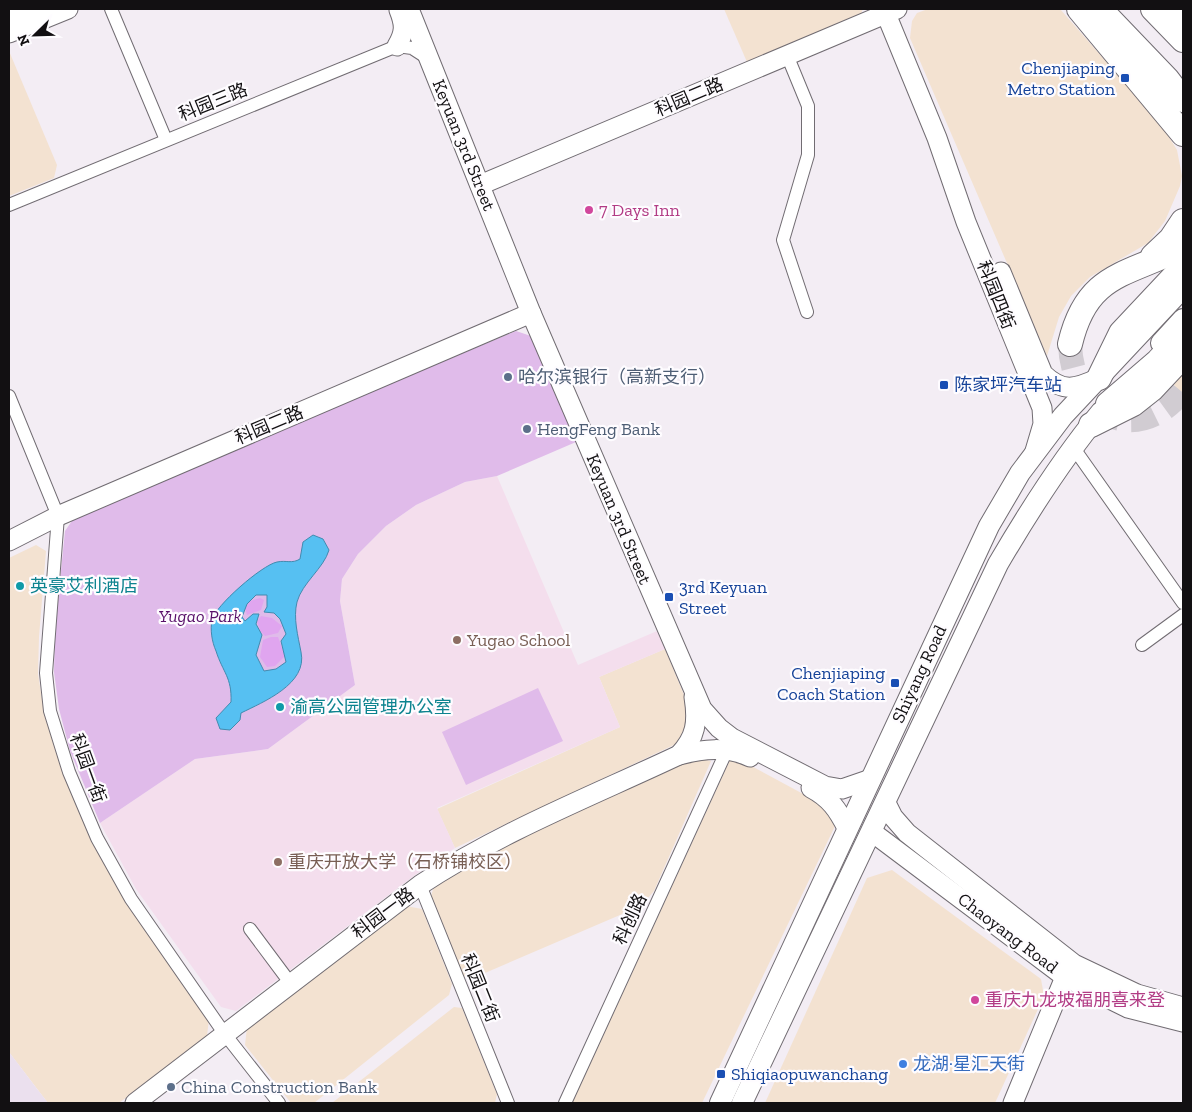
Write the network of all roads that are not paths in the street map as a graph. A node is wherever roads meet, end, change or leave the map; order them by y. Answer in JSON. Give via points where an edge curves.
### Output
{"nodes":[{"id":1,"x":32,"y":9,"type":"edge"},
{"id":2,"x":68,"y":9,"type":"edge"},
{"id":3,"x":111,"y":9,"type":"edge"},
{"id":4,"x":399,"y":9,"type":"edge"},
{"id":5,"x":409,"y":9,"type":"edge"},
{"id":6,"x":1079,"y":9,"type":"edge"},
{"id":7,"x":1100,"y":9,"type":"edge"},
{"id":8,"x":1121,"y":9,"type":"edge"},
{"id":9,"x":1153,"y":9,"type":"edge"},
{"id":10,"x":1178,"y":9,"type":"edge"},
{"id":11,"x":889,"y":10,"type":"edge"},
{"id":12,"x":1183,"y":14,"type":"edge"},
{"id":13,"x":9,"y":18,"type":"edge"},
{"id":14,"x":9,"y":33,"type":"edge"},
{"id":15,"x":1183,"y":40,"type":"edge"},
{"id":16,"x":396,"y":46,"type":"junction"},
{"id":17,"x":787,"y":55,"type":"junction"},
{"id":18,"x":429,"y":59,"type":"junction"},
{"id":19,"x":1183,"y":74,"type":"edge"},
{"id":20,"x":1151,"y":93,"type":"junction"},
{"id":21,"x":1183,"y":100,"type":"edge"},
{"id":22,"x":1183,"y":125,"type":"edge"},
{"id":23,"x":1183,"y":134,"type":"edge"},
{"id":24,"x":937,"y":138,"type":"junction"},
{"id":25,"x":166,"y":140,"type":"junction"},
{"id":26,"x":480,"y":184,"type":"junction"},
{"id":27,"x":9,"y":205,"type":"edge"},
{"id":28,"x":1183,"y":221,"type":"edge"},
{"id":29,"x":1183,"y":247,"type":"edge"},
{"id":30,"x":1141,"y":265,"type":"junction"},
{"id":31,"x":1180,"y":274,"type":"edge"},
{"id":32,"x":807,"y":312,"type":"dead end"},
{"id":33,"x":531,"y":314,"type":"junction"},
{"id":34,"x":1183,"y":319,"type":"edge"},
{"id":35,"x":1183,"y":334,"type":"edge"},
{"id":36,"x":1070,"y":344,"type":"tunnel mouth"},
{"id":37,"x":1183,"y":356,"type":"edge"},
{"id":38,"x":1099,"y":378,"type":"junction"},
{"id":39,"x":9,"y":396,"type":"edge"},
{"id":40,"x":1108,"y":404,"type":"junction"},
{"id":41,"x":1091,"y":425,"type":"junction"},
{"id":42,"x":1073,"y":447,"type":"junction"},
{"id":43,"x":1035,"y":452,"type":"junction"},
{"id":44,"x":58,"y":516,"type":"junction"},
{"id":45,"x":9,"y":541,"type":"edge"},
{"id":46,"x":1183,"y":602,"type":"edge"},
{"id":47,"x":1183,"y":615,"type":"edge"},
{"id":48,"x":1142,"y":645,"type":"dead end"},
{"id":49,"x":694,"y":694,"type":"junction"},
{"id":50,"x":727,"y":750,"type":"junction"},
{"id":51,"x":679,"y":755,"type":"junction"},
{"id":52,"x":870,"y":779,"type":"junction"},
{"id":53,"x":886,"y":803,"type":"junction"},
{"id":54,"x":847,"y":828,"type":"junction"},
{"id":55,"x":872,"y":832,"type":"junction"},
{"id":56,"x":938,"y":869,"type":"junction"},
{"id":57,"x":420,"y":885,"type":"junction"},
{"id":58,"x":250,"y":929,"type":"dead end"},
{"id":59,"x":1065,"y":977,"type":"junction"},
{"id":60,"x":291,"y":984,"type":"junction"},
{"id":61,"x":1183,"y":1007,"type":"edge"},
{"id":62,"x":1183,"y":1022,"type":"edge"},
{"id":63,"x":224,"y":1033,"type":"junction"},
{"id":64,"x":135,"y":1103,"type":"edge"},
{"id":65,"x":279,"y":1103,"type":"edge"},
{"id":66,"x":507,"y":1103,"type":"edge"},
{"id":67,"x":565,"y":1103,"type":"edge"},
{"id":68,"x":720,"y":1103,"type":"edge"},
{"id":69,"x":742,"y":1103,"type":"edge"},
{"id":70,"x":1013,"y":1103,"type":"edge"}],
"edges":[{"from":1,"to":13,"type":"street"},
{"from":2,"to":14,"type":"street"},
{"from":3,"to":25,"type":"street"},
{"from":4,"to":16,"type":"street","via":[[405,33]]},
{"from":5,"to":18,"type":"street","name":"Keyuan 3rd Street"},
{"from":6,"to":20,"type":"highway"},
{"from":7,"to":21,"type":"highway"},
{"from":8,"to":19,"type":"highway"},
{"from":9,"to":15,"type":"highway"},
{"from":10,"to":12,"type":"highway"},
{"from":11,"to":17,"type":"street","name":"科园二路"},
{"from":11,"to":24,"type":"street","name":"科园四街"},
{"from":16,"to":18,"type":"street","via":[[412,48]]},
{"from":16,"to":25,"type":"street","name":"科园三路"},
{"from":17,"to":26,"type":"street","name":"科园二路"},
{"from":17,"to":32,"type":"street","via":[[808,106],[808,155],[783,240]]},
{"from":18,"to":26,"type":"street","name":"Keyuan 3rd Street"},
{"from":20,"to":22,"type":"highway"},
{"from":20,"to":23,"type":"highway"},
{"from":24,"to":38,"type":"street","name":"科园四街","via":[[978,218],[1043,374],[1056,385],[1075,388]]},
{"from":24,"to":43,"type":"street","name":"科园四街","via":[[966,222],[1042,408],[1043,424]]},
{"from":25,"to":27,"type":"street","name":"科园三路"},
{"from":26,"to":33,"type":"street","name":"Keyuan 3rd Street"},
{"from":28,"to":30,"type":"highway","via":[[1171,239]]},
{"from":29,"to":30,"type":"highway"},
{"from":30,"to":36,"type":"highway","via":[[1104,283],[1089,298],[1076,319]]},
{"from":31,"to":38,"type":"main road","name":"Shiyang Road"},
{"from":31,"to":38,"type":"highway","via":[[1121,332]]},
{"from":33,"to":44,"type":"street","name":"科园二路"},
{"from":33,"to":49,"type":"street","name":"Keyuan 3rd Street"},
{"from":34,"to":40,"type":"main road","name":"Shiyang Road"},
{"from":35,"to":40,"type":"highway","via":[[1158,361]]},
{"from":37,"to":41,"type":"highway","via":[[1133,404]]},
{"from":38,"to":43,"type":"main road","name":"Shiyang Road"},
{"from":39,"to":44,"type":"street","name":"科园一街"},
{"from":40,"to":41,"type":"main road","name":"Shiyang Road"},
{"from":41,"to":42,"type":"main road","name":"Shiyang Road"},
{"from":42,"to":46,"type":"street"},
{"from":42,"to":53,"type":"main road","name":"Shiyang Road","via":[[1029,511],[998,564]]},
{"from":43,"to":52,"type":"main road","name":"Shiyang Road","via":[[1007,494],[973,557]]},
{"from":44,"to":45,"type":"street","name":"科园二路"},
{"from":44,"to":63,"type":"street","name":"科园一街","via":[[46,673],[50,711],[61,753],[97,838],[131,899]]},
{"from":47,"to":48,"type":"street"},
{"from":49,"to":51,"type":"street","via":[[695,728],[690,743]]},
{"from":49,"to":52,"type":"street","name":"Keyuan 3rd Street","via":[[710,719],[732,738],[825,786],[842,789]]},
{"from":50,"to":51,"type":"street","via":[[700,750]]},
{"from":50,"to":54,"type":"street","via":[[744,754],[822,794],[834,804]]},
{"from":50,"to":67,"type":"street","name":"科创路"},
{"from":51,"to":57,"type":"street","name":"科园一路","via":[[480,848]]},
{"from":52,"to":54,"type":"main road","name":"Shiyang Road"},
{"from":53,"to":55,"type":"main road","name":"Shiyang Road"},
{"from":53,"to":56,"type":"street","name":"Chaoyang Road","via":[[906,833]]},
{"from":54,"to":68,"type":"main road","name":"Shiyang Road"},
{"from":55,"to":56,"type":"street","name":"Chaoyang Road"},
{"from":55,"to":69,"type":"main road","name":"Shiyang Road"},
{"from":56,"to":59,"type":"street","name":"Chaoyang Road"},
{"from":56,"to":61,"type":"street","name":"Chaoyang Road","via":[[1074,964],[1137,994]]},
{"from":57,"to":60,"type":"street","name":"科园一路"},
{"from":57,"to":66,"type":"street","name":"科园二街"},
{"from":58,"to":60,"type":"street"},
{"from":59,"to":62,"type":"street","name":"Chaoyang Road","via":[[1128,1008]]},
{"from":59,"to":70,"type":"street"},
{"from":60,"to":63,"type":"street","name":"科园一路"},
{"from":63,"to":64,"type":"street","name":"科园一路"},
{"from":63,"to":65,"type":"street","name":"科园一街"}]}
